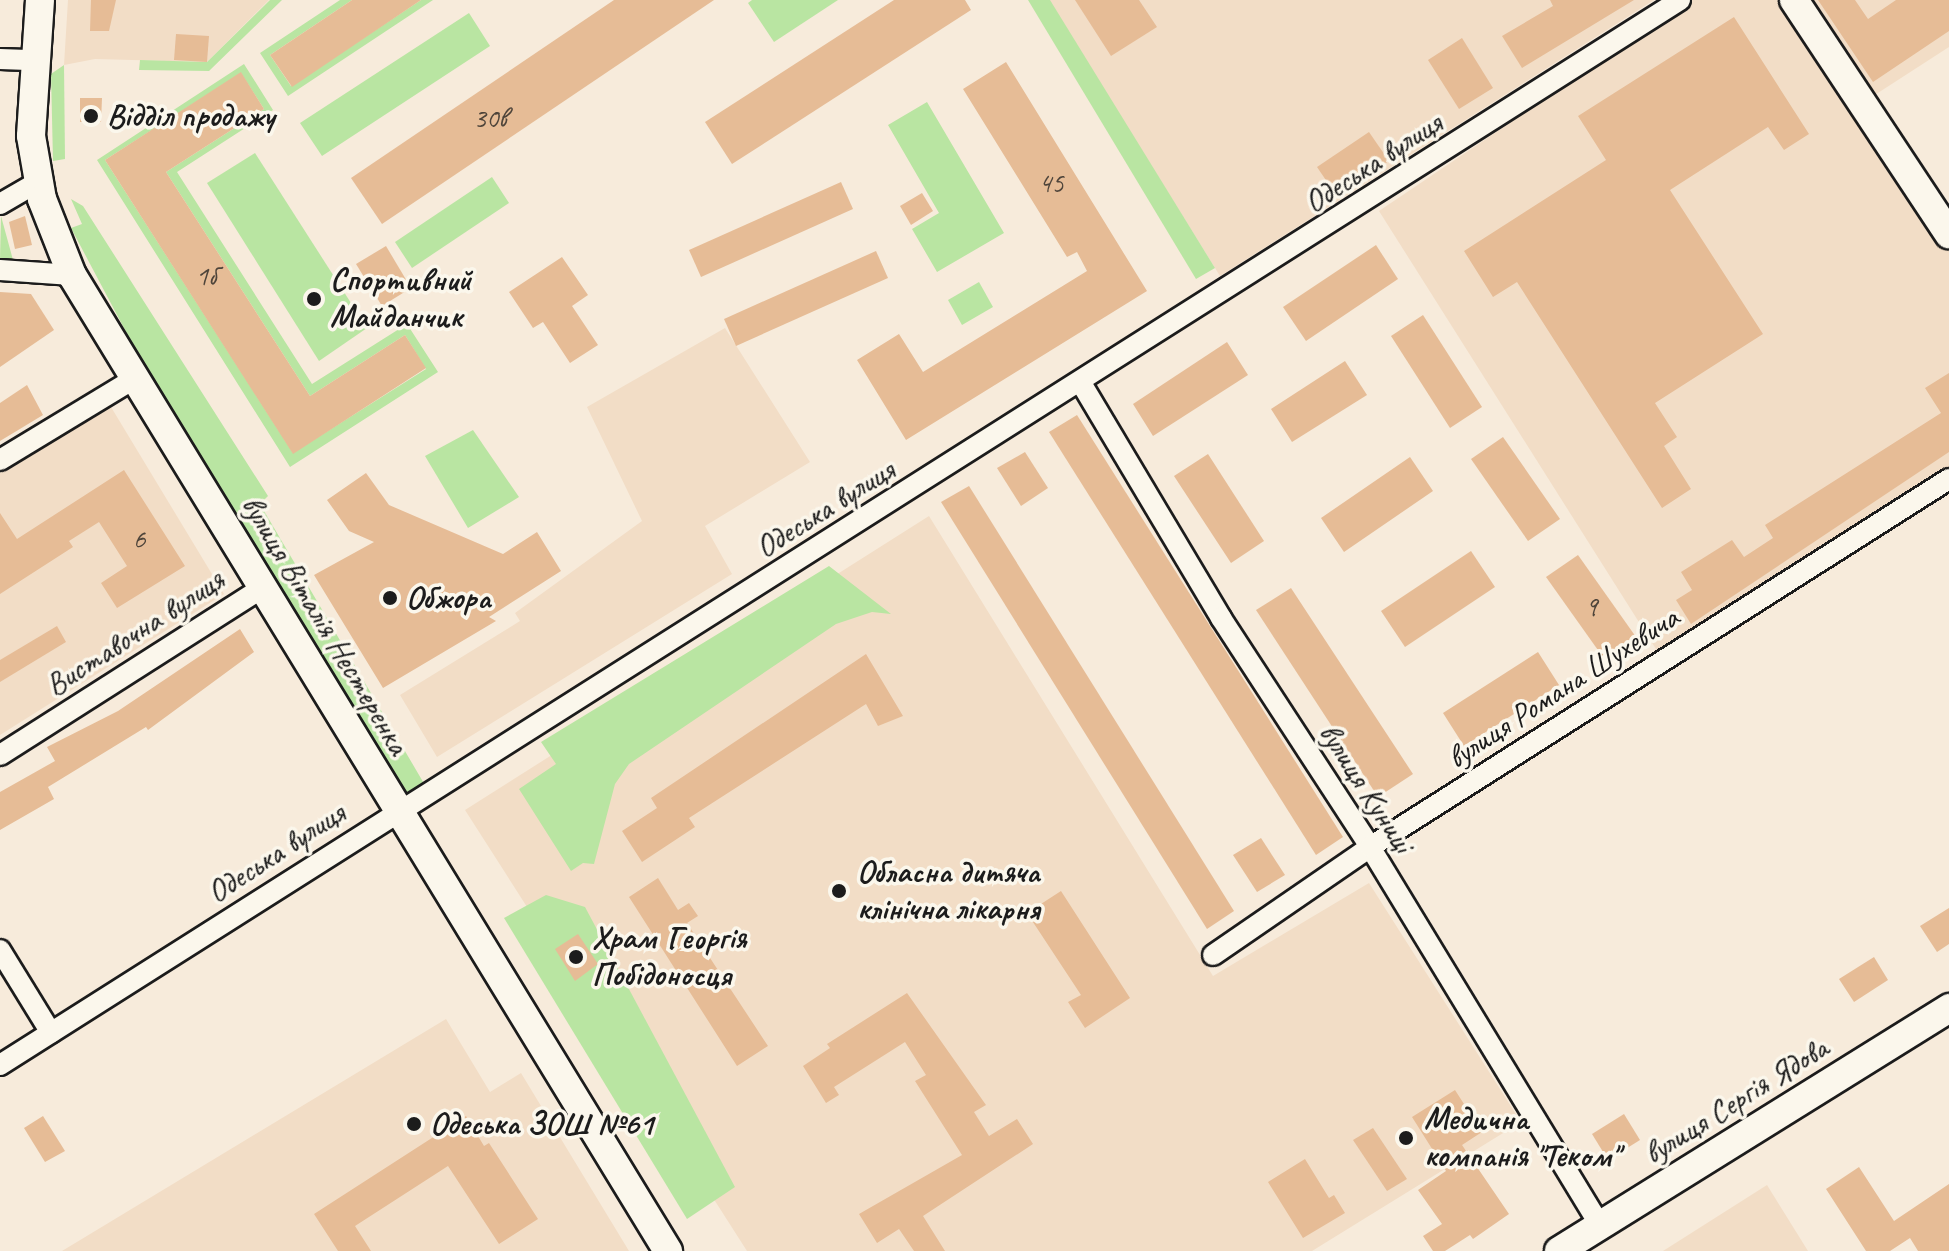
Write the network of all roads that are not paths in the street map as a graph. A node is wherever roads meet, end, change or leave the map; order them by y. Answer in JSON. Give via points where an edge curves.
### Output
{"nodes":[{"id":1,"x":40,"y":0,"type":"edge"},
{"id":2,"x":1680,"y":0,"type":"edge"},
{"id":3,"x":1794,"y":0,"type":"edge"},
{"id":4,"x":0,"y":59,"type":"edge"},
{"id":5,"x":35,"y":60,"type":"junction"},
{"id":6,"x":38,"y":182,"type":"junction"},
{"id":7,"x":0,"y":204,"type":"edge"},
{"id":8,"x":1949,"y":234,"type":"edge"},
{"id":9,"x":0,"y":270,"type":"edge"},
{"id":10,"x":72,"y":275,"type":"junction"},
{"id":11,"x":134,"y":379,"type":"junction"},
{"id":12,"x":1081,"y":383,"type":"junction"},
{"id":13,"x":0,"y":460,"type":"edge"},
{"id":14,"x":1949,"y":479,"type":"edge"},
{"id":15,"x":262,"y":588,"type":"junction"},
{"id":16,"x":0,"y":755,"type":"edge"},
{"id":17,"x":399,"y":811,"type":"junction"},
{"id":18,"x":1370,"y":847,"type":"junction"},
{"id":19,"x":0,"y":950,"type":"edge"},
{"id":20,"x":1213,"y":955,"type":"dead end"},
{"id":21,"x":1949,"y":1008,"type":"edge"},
{"id":22,"x":51,"y":1033,"type":"junction"},
{"id":23,"x":0,"y":1065,"type":"edge"},
{"id":24,"x":1600,"y":1225,"type":"junction"},
{"id":25,"x":668,"y":1251,"type":"edge"},
{"id":26,"x":1559,"y":1251,"type":"edge"}],
"edges":[{"from":1,"to":5,"type":"main road","name":"вулиця Віталія Нестеренка"},
{"from":2,"to":12,"type":"street","name":"Одеська вулиця"},
{"from":3,"to":8,"type":"main road"},
{"from":4,"to":5,"type":"street"},
{"from":5,"to":6,"type":"main road","name":"вулиця Віталія Нестеренка","via":[[31,136]]},
{"from":6,"to":7,"type":"street"},
{"from":6,"to":10,"type":"main road","name":"вулиця Віталія Нестеренка"},
{"from":9,"to":10,"type":"street"},
{"from":10,"to":11,"type":"main road","name":"вулиця Віталія Нестеренка"},
{"from":11,"to":13,"type":"street"},
{"from":11,"to":15,"type":"main road","name":"вулиця Віталія Нестеренка"},
{"from":12,"to":17,"type":"street","name":"Одеська вулиця"},
{"from":12,"to":18,"type":"street","name":"вулиця Куниці","via":[[1221,618]]},
{"from":14,"to":18,"type":"street","name":"вулиця Романа Шухевича"},
{"from":15,"to":16,"type":"street","name":"Виставочна вулиця"},
{"from":15,"to":17,"type":"main road","name":"вулиця Віталія Нестеренка"},
{"from":17,"to":22,"type":"street","name":"Одеська вулиця"},
{"from":17,"to":25,"type":"main road","name":"вулиця Віталія Нестеренка"},
{"from":18,"to":20,"type":"street","name":"вулиця Романа Шухевича"},
{"from":18,"to":24,"type":"street","name":"вулиця Куниці"},
{"from":19,"to":22,"type":"street"},
{"from":21,"to":24,"type":"main road","name":"вулиця Сергія Ядова"},
{"from":22,"to":23,"type":"street","name":"Одеська вулиця"},
{"from":24,"to":26,"type":"main road","name":"вулиця Сергія Ядова"}]}
